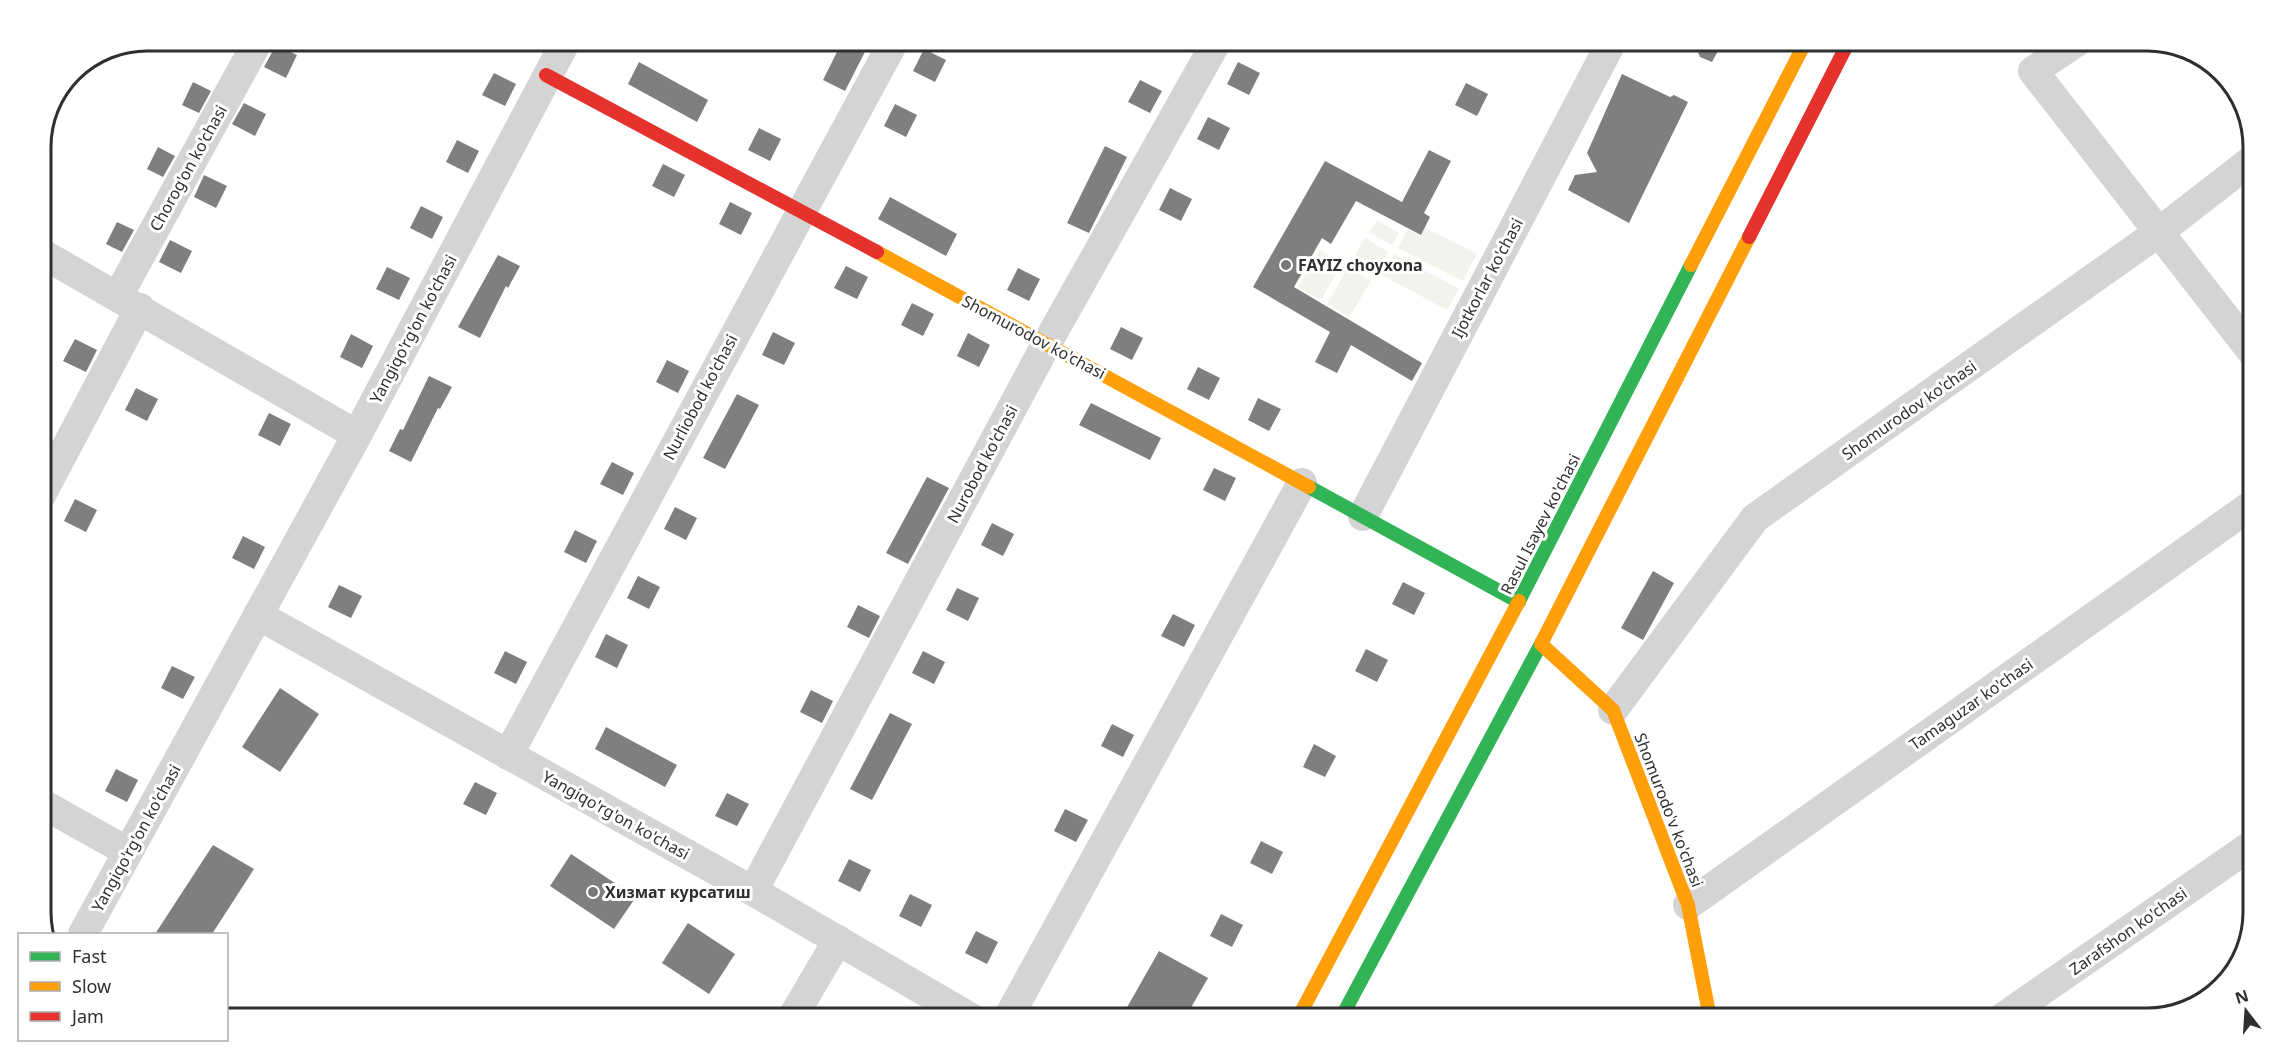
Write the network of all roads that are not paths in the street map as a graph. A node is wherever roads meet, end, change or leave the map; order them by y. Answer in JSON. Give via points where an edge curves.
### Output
{"nodes":[{"id":1,"x":253,"y":51,"type":"edge"},
{"id":2,"x":560,"y":51,"type":"edge"},
{"id":3,"x":888,"y":51,"type":"edge"},
{"id":4,"x":1211,"y":51,"type":"edge"},
{"id":5,"x":1606,"y":51,"type":"edge"},
{"id":6,"x":1800,"y":51,"type":"edge"},
{"id":7,"x":1843,"y":51,"type":"edge"},
{"id":8,"x":2062,"y":51,"type":"edge"},
{"id":9,"x":546,"y":75,"type":"junction"},
{"id":10,"x":2243,"y":167,"type":"edge"},
{"id":11,"x":800,"y":213,"type":"junction"},
{"id":12,"x":2159,"y":232,"type":"junction"},
{"id":13,"x":51,"y":259,"type":"edge"},
{"id":14,"x":130,"y":302,"type":"junction"},
{"id":15,"x":2243,"y":340,"type":"edge"},
{"id":16,"x":1047,"y":343,"type":"junction"},
{"id":17,"x":357,"y":435,"type":"junction"},
{"id":18,"x":51,"y":473,"type":"edge"},
{"id":19,"x":1302,"y":483,"type":"junction"},
{"id":20,"x":2243,"y":511,"type":"edge"},
{"id":21,"x":1363,"y":516,"type":"junction"},
{"id":22,"x":1519,"y":602,"type":"junction"},
{"id":23,"x":258,"y":615,"type":"junction"},
{"id":24,"x":1541,"y":644,"type":"junction"},
{"id":25,"x":1613,"y":710,"type":"junction"},
{"id":26,"x":508,"y":754,"type":"junction"},
{"id":27,"x":51,"y":809,"type":"edge"},
{"id":28,"x":2243,"y":851,"type":"edge"},
{"id":29,"x":128,"y":852,"type":"junction"},
{"id":30,"x":753,"y":891,"type":"junction"},
{"id":31,"x":1688,"y":905,"type":"junction"},
{"id":32,"x":84,"y":933,"type":"edge"},
{"id":33,"x":838,"y":940,"type":"junction"},
{"id":34,"x":798,"y":1008,"type":"edge"},
{"id":35,"x":954,"y":1008,"type":"edge"},
{"id":36,"x":1013,"y":1008,"type":"edge"},
{"id":37,"x":1303,"y":1008,"type":"edge"},
{"id":38,"x":1346,"y":1008,"type":"edge"},
{"id":39,"x":1708,"y":1008,"type":"edge"},
{"id":40,"x":2015,"y":1008,"type":"edge"}],
"edges":[{"from":1,"to":14,"type":"street","name":"Chorog'on ko'chasi"},
{"from":2,"to":9,"type":"street","name":"Yangiqo'rg'on ko'chasi"},
{"from":3,"to":11,"type":"street","name":"Nurliobod ko'chasi"},
{"from":4,"to":16,"type":"street","name":"Nurobod ko'chasi"},
{"from":5,"to":21,"type":"street","name":"Ijotkorlar ko'chasi"},
{"from":6,"to":22,"type":"main road","name":"Rasul Isayev ko'chasi"},
{"from":7,"to":24,"type":"main road"},
{"from":8,"to":12,"type":"street","via":[[2033,71]]},
{"from":9,"to":11,"type":"main road","name":"Shomurodov ko'chasi"},
{"from":9,"to":17,"type":"street","name":"Yangiqo'rg'on ko'chasi"},
{"from":10,"to":12,"type":"street","name":"Shomurodov ko'chasi"},
{"from":11,"to":16,"type":"main road","name":"Shomurodov ko'chasi"},
{"from":11,"to":26,"type":"street","name":"Nurliobod ko'chasi"},
{"from":12,"to":15,"type":"street"},
{"from":12,"to":25,"type":"street","name":"Shomurodov ko'chasi","via":[[1755,518]]},
{"from":13,"to":14,"type":"street"},
{"from":14,"to":17,"type":"street"},
{"from":14,"to":18,"type":"street","name":"Chorog'on ko'chasi"},
{"from":16,"to":19,"type":"main road","name":"Shomurodov ko'chasi"},
{"from":16,"to":30,"type":"street","name":"Nurobod ko'chasi"},
{"from":17,"to":23,"type":"street","name":"Yangiqo'rg'on ko'chasi"},
{"from":19,"to":21,"type":"main road","name":"Shomurodov ko'chasi"},
{"from":19,"to":36,"type":"street"},
{"from":20,"to":31,"type":"street","name":"Tamaguzar ko'chasi"},
{"from":21,"to":22,"type":"main road","name":"Shomurodov ko'chasi"},
{"from":22,"to":37,"type":"main road","name":"Rasul Isayev ko'chasi"},
{"from":23,"to":26,"type":"street","name":"Yangiqo'rg'on ko'chasi"},
{"from":23,"to":29,"type":"street","name":"Yangiqo'rg'on ko'chasi"},
{"from":24,"to":25,"type":"main road","name":"Shomurodo'v ko'chasi"},
{"from":24,"to":38,"type":"main road"},
{"from":25,"to":31,"type":"main road","name":"Shomurodo'v ko'chasi"},
{"from":26,"to":30,"type":"street","name":"Yangiqo'rg'on ko'chasi"},
{"from":27,"to":29,"type":"street"},
{"from":28,"to":40,"type":"street","name":"Zarafshon ko'chasi"},
{"from":29,"to":32,"type":"street","name":"Yangiqo'rg'on ko'chasi"},
{"from":30,"to":33,"type":"street","name":"Yangiqo'rg'on ko'chasi"},
{"from":31,"to":39,"type":"main road","name":"Shomurodo'v ko'chasi"},
{"from":33,"to":34,"type":"street"},
{"from":33,"to":35,"type":"street","name":"Yangiqo'rg'on ko'chasi"}]}
